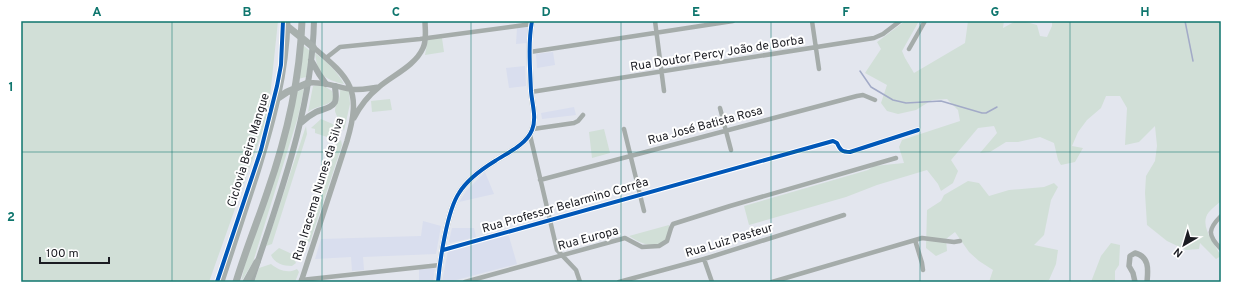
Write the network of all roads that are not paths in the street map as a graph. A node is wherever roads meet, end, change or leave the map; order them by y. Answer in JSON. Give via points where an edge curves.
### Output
{"nodes":[{"id":1,"x":302,"y":21,"type":"edge"},
{"id":2,"x":314,"y":21,"type":"edge"},
{"id":3,"x":425,"y":21,"type":"edge"},
{"id":4,"x":655,"y":21,"type":"edge"},
{"id":5,"x":733,"y":21,"type":"edge"},
{"id":6,"x":812,"y":21,"type":"edge"},
{"id":7,"x":900,"y":21,"type":"edge"},
{"id":8,"x":925,"y":21,"type":"edge"},
{"id":9,"x":532,"y":23,"type":"edge"},
{"id":10,"x":287,"y":24,"type":"edge"},
{"id":11,"x":656,"y":33,"type":"junction"},
{"id":12,"x":301,"y":37,"type":"junction"},
{"id":13,"x":426,"y":38,"type":"junction"},
{"id":14,"x":313,"y":47,"type":"junction"},
{"id":15,"x":816,"y":47,"type":"junction"},
{"id":16,"x":909,"y":49,"type":"dead end"},
{"id":17,"x":530,"y":52,"type":"junction"},
{"id":18,"x":326,"y":58,"type":"junction"},
{"id":19,"x":311,"y":59,"type":"junction"},
{"id":20,"x":819,"y":69,"type":"dead end"},
{"id":21,"x":661,"y":72,"type":"junction"},
{"id":22,"x":308,"y":84,"type":"junction"},
{"id":23,"x":326,"y":84,"type":"junction"},
{"id":24,"x":335,"y":86,"type":"junction"},
{"id":25,"x":379,"y":87,"type":"junction"},
{"id":26,"x":294,"y":89,"type":"junction"},
{"id":27,"x":352,"y":90,"type":"junction"},
{"id":28,"x":664,"y":91,"type":"dead end"},
{"id":29,"x":531,"y":92,"type":"junction"},
{"id":30,"x":278,"y":99,"type":"junction"},
{"id":31,"x":875,"y":100,"type":"dead end"},
{"id":32,"x":720,"y":108,"type":"dead end"},
{"id":33,"x":583,"y":115,"type":"dead end"},
{"id":34,"x":352,"y":121,"type":"junction"},
{"id":35,"x":301,"y":123,"type":"junction"},
{"id":36,"x":533,"y":129,"type":"junction"},
{"id":37,"x":624,"y":129,"type":"dead end"},
{"id":38,"x":726,"y":130,"type":"junction"},
{"id":39,"x":918,"y":130,"type":"dead end"},
{"id":40,"x":530,"y":135,"type":"junction"},
{"id":41,"x":730,"y":150,"type":"dead end"},
{"id":42,"x":630,"y":155,"type":"junction"},
{"id":43,"x":896,"y":158,"type":"dead end"},
{"id":44,"x":540,"y":180,"type":"junction"},
{"id":45,"x":640,"y":195,"type":"junction"},
{"id":46,"x":644,"y":211,"type":"dead end"},
{"id":47,"x":844,"y":215,"type":"dead end"},
{"id":48,"x":1221,"y":216,"type":"edge"},
{"id":49,"x":550,"y":220,"type":"junction"},
{"id":50,"x":915,"y":240,"type":"junction"},
{"id":51,"x":960,"y":241,"type":"dead end"},
{"id":52,"x":1221,"y":249,"type":"edge"},
{"id":53,"x":443,"y":250,"type":"junction"},
{"id":54,"x":562,"y":256,"type":"junction"},
{"id":55,"x":704,"y":258,"type":"junction"},
{"id":56,"x":257,"y":262,"type":"junction"},
{"id":57,"x":440,"y":265,"type":"junction"},
{"id":58,"x":923,"y":270,"type":"dead end"},
{"id":59,"x":301,"y":281,"type":"edge"},
{"id":60,"x":221,"y":282,"type":"edge"},
{"id":61,"x":236,"y":282,"type":"edge"},
{"id":62,"x":246,"y":282,"type":"edge"},
{"id":63,"x":251,"y":282,"type":"edge"},
{"id":64,"x":438,"y":282,"type":"edge"},
{"id":65,"x":465,"y":282,"type":"edge"},
{"id":66,"x":580,"y":282,"type":"edge"},
{"id":67,"x":619,"y":282,"type":"edge"},
{"id":68,"x":712,"y":282,"type":"edge"},
{"id":69,"x":772,"y":282,"type":"edge"},
{"id":70,"x":1135,"y":282,"type":"edge"},
{"id":71,"x":1147,"y":282,"type":"edge"}],
"edges":[{"from":1,"to":12,"type":"main road"},
{"from":2,"to":14,"type":"main road"},
{"from":3,"to":13,"type":"street"},
{"from":4,"to":11,"type":"street"},
{"from":5,"to":11,"type":"street"},
{"from":6,"to":15,"type":"street"},
{"from":7,"to":15,"type":"street","name":"Rua Doutor Percy João de Borba","via":[[874,38]]},
{"from":8,"to":16,"type":"street"},
{"from":9,"to":13,"type":"street"},
{"from":9,"to":17,"type":"main road"},
{"from":10,"to":12,"type":"main road"},
{"from":10,"to":30,"type":"main road"},
{"from":11,"to":17,"type":"street"},
{"from":11,"to":21,"type":"street"},
{"from":12,"to":14,"type":"main road"},
{"from":12,"to":26,"type":"main road"},
{"from":13,"to":18,"type":"street","via":[[340,47]]},
{"from":13,"to":25,"type":"street","via":[[418,55]]},
{"from":14,"to":18,"type":"street","name":"Rua Iracema Nunes da Silva"},
{"from":14,"to":19,"type":"main road"},
{"from":15,"to":20,"type":"street"},
{"from":15,"to":21,"type":"street","name":"Rua Doutor Percy João de Borba"},
{"from":17,"to":29,"type":"main road"},
{"from":18,"to":27,"type":"street","name":"Rua Iracema Nunes da Silva","via":[[342,73]]},
{"from":19,"to":22,"type":"main road"},
{"from":19,"to":23,"type":"main road"},
{"from":21,"to":28,"type":"street"},
{"from":21,"to":29,"type":"street","name":"Rua Doutor Percy João de Borba"},
{"from":22,"to":23,"type":"street"},
{"from":22,"to":26,"type":"main road"},
{"from":22,"to":35,"type":"main road"},
{"from":23,"to":24,"type":"street"},
{"from":24,"to":27,"type":"street"},
{"from":24,"to":35,"type":"main road","via":[[335,102]]},
{"from":25,"to":27,"type":"street"},
{"from":25,"to":34,"type":"street","via":[[362,105]]},
{"from":26,"to":30,"type":"main road"},
{"from":26,"to":61,"type":"main road","via":[[282,144]]},
{"from":27,"to":34,"type":"street","name":"Rua Iracema Nunes da Silva"},
{"from":29,"to":36,"type":"main road"},
{"from":30,"to":60,"type":"main road"},
{"from":31,"to":38,"type":"street","name":"Rua José Batista Rosa","via":[[863,95],[857,96]]},
{"from":32,"to":38,"type":"street"},
{"from":33,"to":36,"type":"street","via":[[574,122]]},
{"from":34,"to":59,"type":"street","name":"Rua Iracema Nunes da Silva"},
{"from":35,"to":56,"type":"main road"},
{"from":36,"to":40,"type":"main road"},
{"from":37,"to":42,"type":"street"},
{"from":38,"to":41,"type":"street"},
{"from":38,"to":42,"type":"street","name":"Rua José Batista Rosa"},
{"from":39,"to":45,"type":"street","name":"Rua Professor Belarmino Corrêa","via":[[850,152],[844,152],[833,141]]},
{"from":40,"to":44,"type":"street"},
{"from":40,"to":53,"type":"main road","via":[[516,148],[479,173],[460,191],[453,205]]},
{"from":42,"to":44,"type":"street","name":"Rua José Batista Rosa"},
{"from":42,"to":45,"type":"street"},
{"from":43,"to":54,"type":"street","name":"Rua Europa","via":[[673,224],[667,241],[659,246],[642,247],[625,238]]},
{"from":44,"to":49,"type":"street"},
{"from":45,"to":46,"type":"street"},
{"from":45,"to":49,"type":"street","name":"Rua Professor Belarmino Corrêa"},
{"from":47,"to":55,"type":"street","name":"Rua Luiz Pasteur"},
{"from":48,"to":52,"type":"street","via":[[1210,229],[1214,242]]},
{"from":49,"to":53,"type":"street","name":"Rua Professor Belarmino Corrêa"},
{"from":49,"to":54,"type":"street","via":[[557,250]]},
{"from":50,"to":51,"type":"street","via":[[925,238]]},
{"from":50,"to":58,"type":"street"},
{"from":50,"to":69,"type":"street"},
{"from":53,"to":57,"type":"main road"},
{"from":54,"to":65,"type":"street","name":"Rua Europa"},
{"from":54,"to":66,"type":"street","via":[[576,270]]},
{"from":55,"to":67,"type":"street","name":"Rua Luiz Pasteur"},
{"from":55,"to":68,"type":"street"},
{"from":56,"to":62,"type":"main road"},
{"from":56,"to":63,"type":"main road"},
{"from":57,"to":59,"type":"street"},
{"from":57,"to":64,"type":"main road"},
{"from":70,"to":71,"type":"street","via":[[1128,261],[1135,253],[1144,257],[1146,261]]}]}
